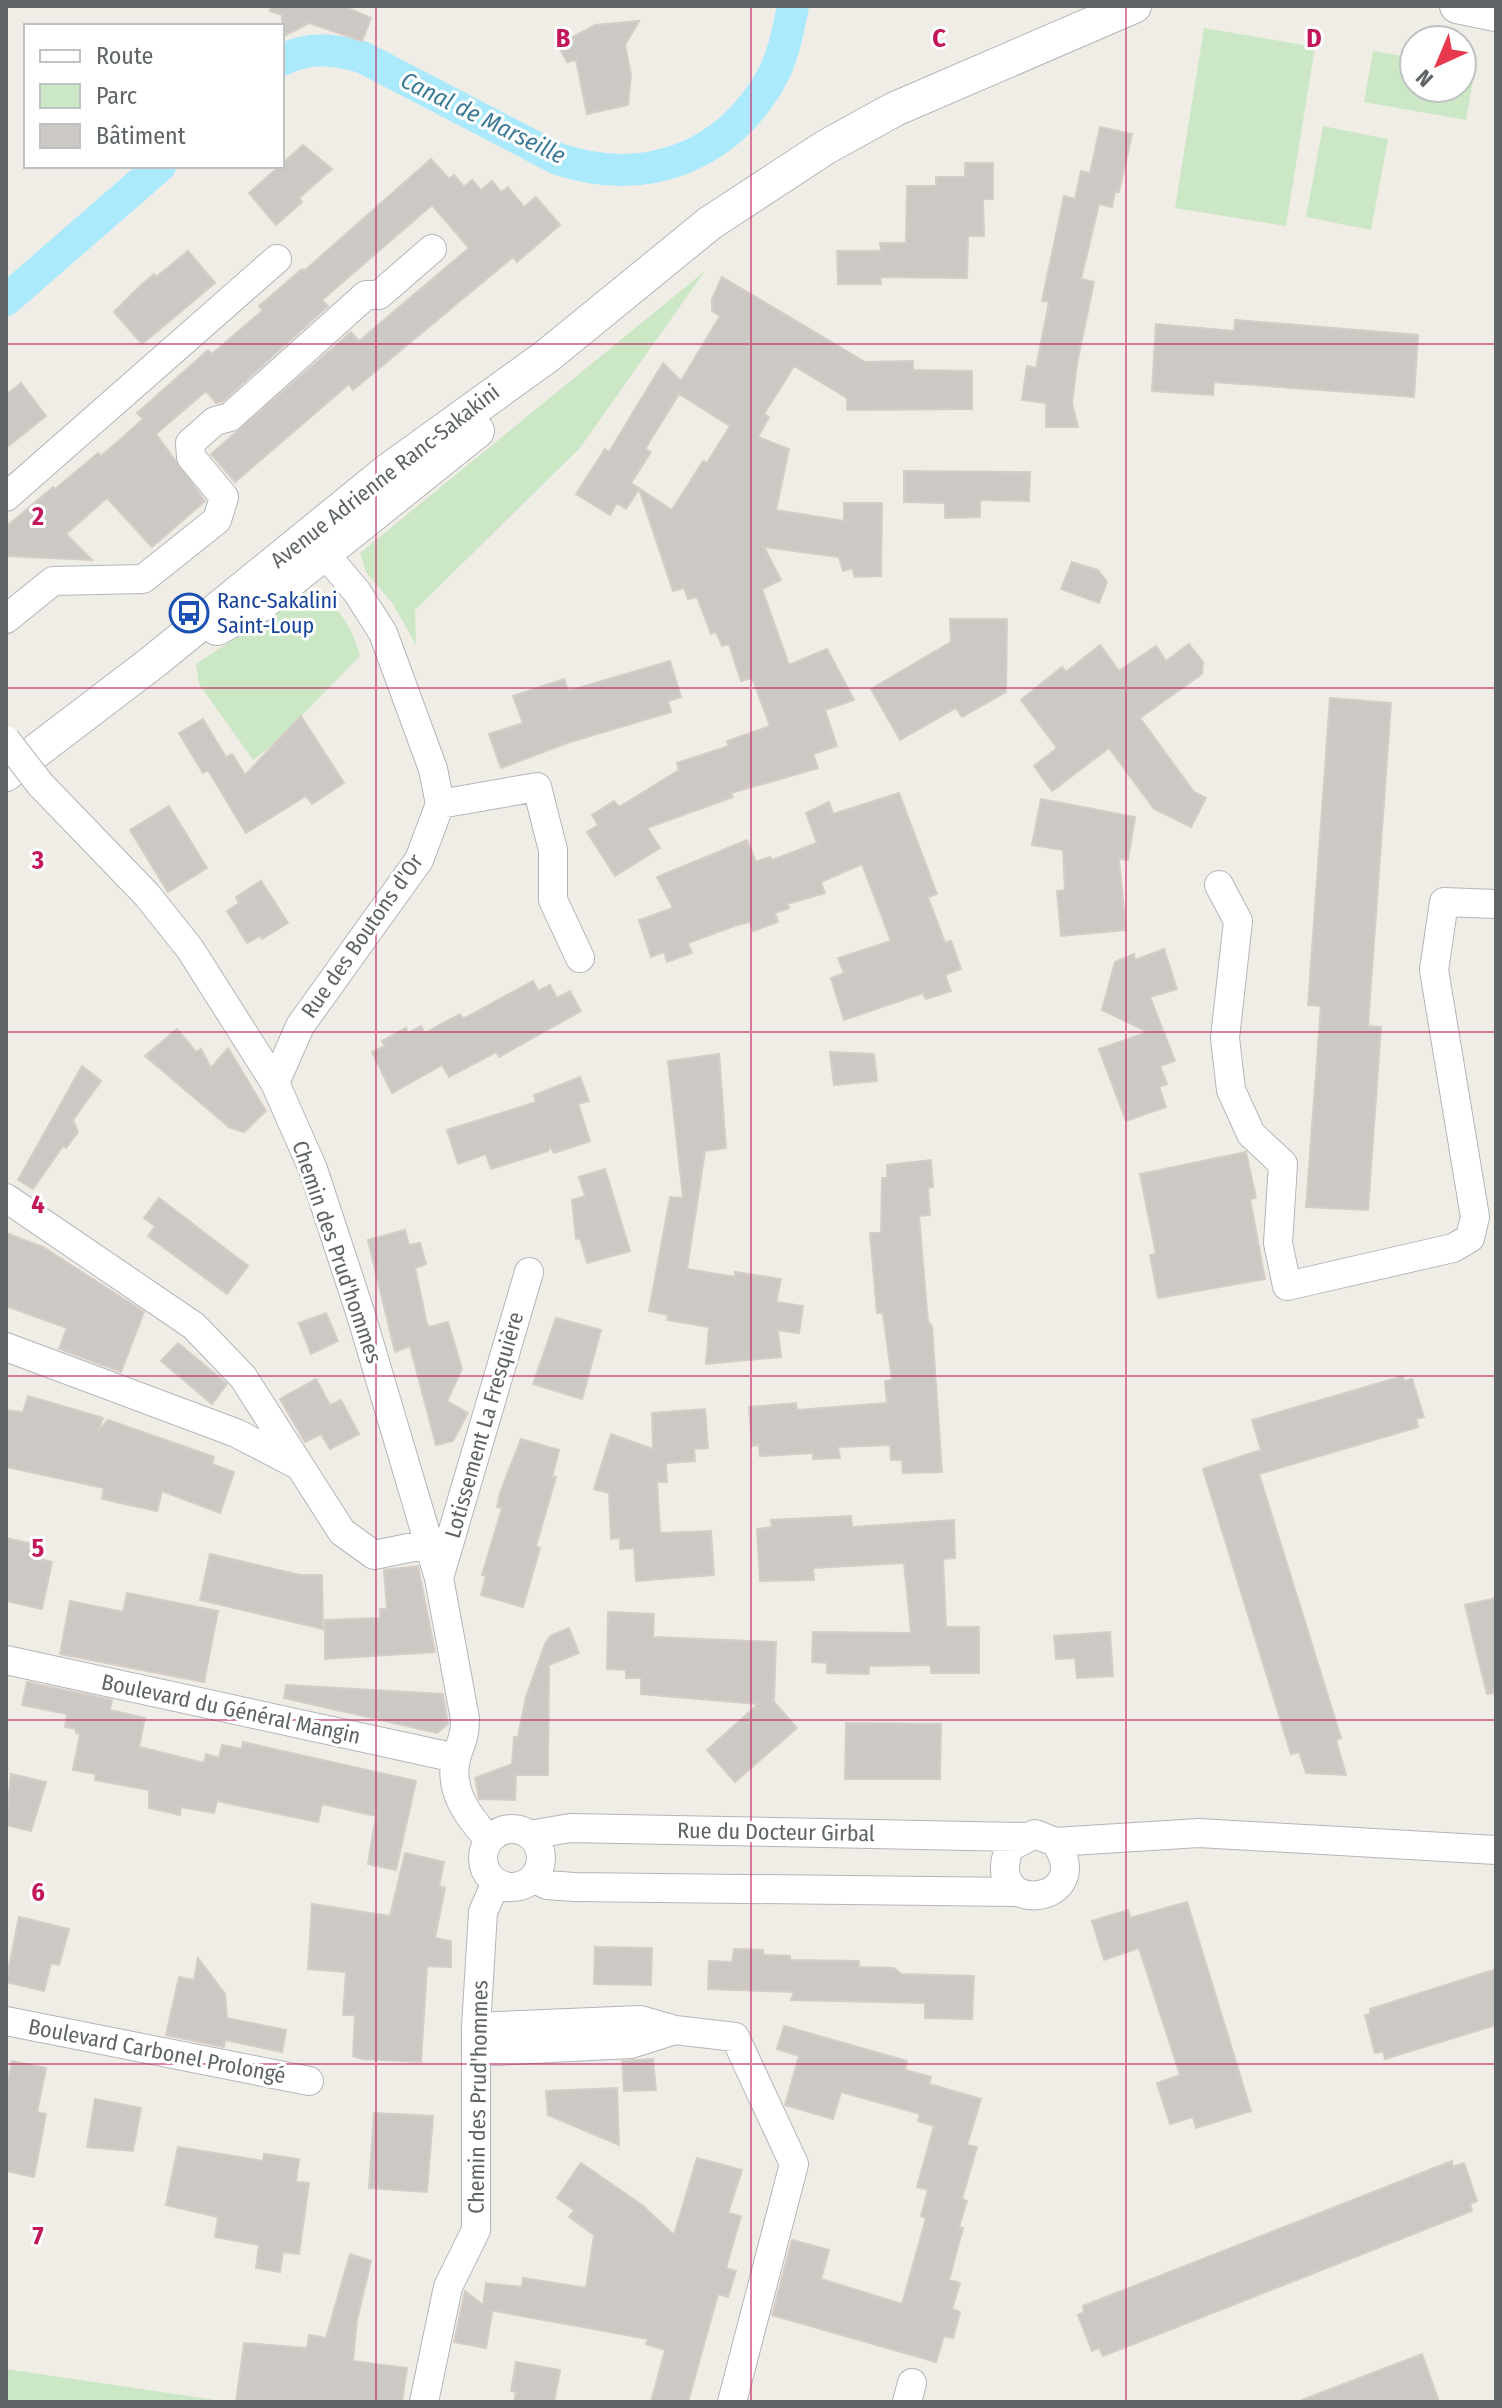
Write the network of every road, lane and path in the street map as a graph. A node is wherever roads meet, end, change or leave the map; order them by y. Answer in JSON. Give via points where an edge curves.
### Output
{"nodes":[{"id":1,"x":1134,"y":6,"type":"edge"},
{"id":2,"x":1457,"y":6,"type":"edge"},
{"id":3,"x":1496,"y":14,"type":"edge"},
{"id":4,"x":1082,"y":16,"type":"edge"},
{"id":5,"x":432,"y":249,"type":"dead end"},
{"id":6,"x":277,"y":259,"type":"dead end"},
{"id":7,"x":6,"y":497,"type":"edge"},
{"id":8,"x":316,"y":544,"type":"junction"},
{"id":9,"x":6,"y":619,"type":"edge"},
{"id":10,"x":6,"y":740,"type":"edge"},
{"id":11,"x":6,"y":774,"type":"edge"},
{"id":12,"x":440,"y":804,"type":"junction"},
{"id":13,"x":1219,"y":885,"type":"dead end"},
{"id":14,"x":1496,"y":904,"type":"edge"},
{"id":15,"x":580,"y":958,"type":"dead end"},
{"id":16,"x":275,"y":1083,"type":"junction"},
{"id":17,"x":6,"y":1198,"type":"edge"},
{"id":18,"x":529,"y":1272,"type":"dead end"},
{"id":19,"x":6,"y":1347,"type":"edge"},
{"id":20,"x":299,"y":1465,"type":"junction"},
{"id":21,"x":428,"y":1544,"type":"junction"},
{"id":22,"x":439,"y":1578,"type":"junction"},
{"id":23,"x":6,"y":1660,"type":"edge"},
{"id":24,"x":456,"y":1758,"type":"junction"},
{"id":25,"x":530,"y":1835,"type":"junction"},
{"id":26,"x":1024,"y":1837,"type":"junction"},
{"id":27,"x":1136,"y":1838,"type":"junction"},
{"id":28,"x":489,"y":1839,"type":"junction"},
{"id":29,"x":1055,"y":1842,"type":"junction"},
{"id":30,"x":1496,"y":1850,"type":"edge"},
{"id":31,"x":1065,"y":1870,"type":"junction"},
{"id":32,"x":533,"y":1878,"type":"junction"},
{"id":33,"x":496,"y":1882,"type":"junction"},
{"id":34,"x":1017,"y":1892,"type":"junction"},
{"id":35,"x":6,"y":2021,"type":"edge"},
{"id":36,"x":476,"y":2039,"type":"junction"},
{"id":37,"x":309,"y":2081,"type":"dead end"},
{"id":38,"x":424,"y":2402,"type":"edge"},
{"id":39,"x":732,"y":2402,"type":"edge"}],
"edges":[{"from":1,"to":4,"type":"street","name":"Avenue Adrienne Ranc-Sakakini"},
{"from":2,"to":3,"type":"street"},
{"from":4,"to":8,"type":"street","name":"Avenue Adrienne Ranc-Sakakini","via":[[826,147],[710,223],[547,356],[500,412]]},
{"from":5,"to":9,"type":"street","via":[[379,295],[366,295],[230,417],[215,421],[190,443],[191,457],[224,497],[217,520],[143,579],[53,581]]},
{"from":6,"to":7,"type":"street"},
{"from":8,"to":11,"type":"street","name":"Avenue Adrienne Ranc-Sakakini"},
{"from":8,"to":12,"type":"street","via":[[383,633],[433,769]]},
{"from":10,"to":16,"type":"street","name":"Chemin des Prud'hommes","bridge":true,"via":[[190,949]]},
{"from":12,"to":15,"type":"street","via":[[537,787],[553,850],[553,900]]},
{"from":12,"to":16,"type":"street","name":"Rue des Boutons d'Or","via":[[419,860],[300,1026]]},
{"from":13,"to":14,"type":"street","via":[[1238,921],[1225,1038],[1231,1090],[1251,1134],[1283,1164],[1278,1243],[1287,1286],[1453,1248],[1470,1238],[1475,1217],[1435,959],[1444,902]]},
{"from":16,"to":21,"type":"street","name":"Chemin des Prud'hommes","via":[[313,1169]]},
{"from":17,"to":20,"type":"street","via":[[194,1326],[243,1377]]},
{"from":18,"to":22,"type":"street","name":"Lotissement La Fresquière"},
{"from":19,"to":20,"type":"street","via":[[236,1433]]},
{"from":20,"to":21,"type":"street","via":[[342,1532],[374,1555]]},
{"from":21,"to":22,"type":"street","name":"Chemin des Prud'hommes"},
{"from":22,"to":24,"type":"street","name":"Chemin des Prud'hommes","via":[[465,1719],[466,1740]]},
{"from":23,"to":24,"type":"street","name":"Boulevard du Général Mangin"},
{"from":24,"to":28,"type":"street","name":"Chemin des Prud'hommes","via":[[458,1797]]},
{"from":25,"to":26,"type":"street","name":"Rue du Docteur Girbal","via":[[570,1828]]},
{"from":25,"to":28,"type":"street","name":"Rue du Docteur Girbal","via":[[514,1829]]},
{"from":25,"to":32,"type":"street","via":[[540,1856]]},
{"from":26,"to":29,"type":"street","name":"Rue du Docteur Girbal","via":[[1035,1834]]},
{"from":26,"to":34,"type":"street","via":[[1010,1847],[1003,1862],[1006,1879]]},
{"from":27,"to":29,"type":"street","name":"Rue du Docteur Girbal"},
{"from":27,"to":30,"type":"street","name":"Rue du Docteur Girbal","via":[[1199,1833]]},
{"from":27,"to":31,"type":"street","name":"Rue du Docteur Girbal"},
{"from":28,"to":33,"type":"street","via":[[484,1867]]},
{"from":29,"to":31,"type":"street","via":[[1064,1855]]},
{"from":31,"to":34,"type":"street","name":"Rue du Docteur Girbal","via":[[1051,1893],[1035,1898]]},
{"from":32,"to":33,"type":"street","name":"Rue du Docteur Girbal","via":[[515,1887]]},
{"from":32,"to":34,"type":"street","name":"Rue du Docteur Girbal","via":[[574,1887]]},
{"from":33,"to":36,"type":"street","name":"Chemin des Prud'hommes","via":[[483,1912]]},
{"from":35,"to":37,"type":"street","name":"Boulevard Carbonel Prolongé"},
{"from":36,"to":38,"type":"street","name":"Chemin des Prud'hommes","via":[[476,2230],[448,2287]]},
{"from":36,"to":39,"type":"street","via":[[640,2020],[735,2037],[794,2164]]}]}
